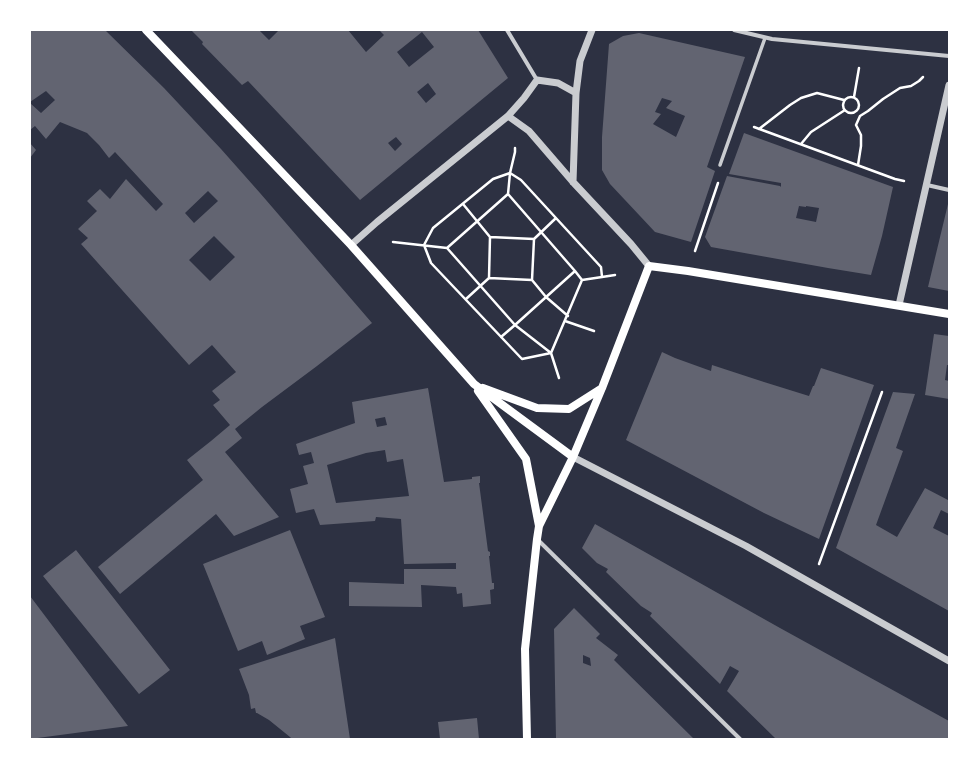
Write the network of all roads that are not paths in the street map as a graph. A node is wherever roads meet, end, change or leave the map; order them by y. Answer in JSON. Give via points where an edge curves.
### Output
{"nodes":[{"id":1,"x":146,"y":30,"type":"edge"},
{"id":2,"x":506,"y":30,"type":"edge"},
{"id":3,"x":592,"y":30,"type":"edge"},
{"id":4,"x":734,"y":30,"type":"edge"},
{"id":5,"x":765,"y":38,"type":"junction"},
{"id":6,"x":949,"y":56,"type":"edge"},
{"id":7,"x":537,"y":80,"type":"junction"},
{"id":8,"x":949,"y":85,"type":"edge"},
{"id":9,"x":576,"y":93,"type":"junction"},
{"id":10,"x":508,"y":116,"type":"junction"},
{"id":11,"x":720,"y":166,"type":"road end"},
{"id":12,"x":573,"y":182,"type":"junction"},
{"id":13,"x":927,"y":185,"type":"junction"},
{"id":14,"x":949,"y":190,"type":"edge"},
{"id":15,"x":351,"y":245,"type":"junction"},
{"id":16,"x":649,"y":266,"type":"junction"},
{"id":17,"x":899,"y":306,"type":"junction"},
{"id":18,"x":949,"y":314,"type":"edge"},
{"id":19,"x":474,"y":384,"type":"junction"},
{"id":20,"x":602,"y":388,"type":"junction"},
{"id":21,"x":574,"y":457,"type":"junction"},
{"id":22,"x":539,"y":526,"type":"junction"},
{"id":23,"x":537,"y":539,"type":"junction"},
{"id":24,"x":948,"y":659,"type":"edge"},
{"id":25,"x":527,"y":739,"type":"edge"},
{"id":26,"x":740,"y":739,"type":"edge"}],
"edges":[{"from":1,"to":15,"type":"main road"},
{"from":2,"to":7,"type":"street"},
{"from":3,"to":9,"type":"street","via":[[580,61]]},
{"from":4,"to":5,"type":"street"},
{"from":5,"to":6,"type":"street"},
{"from":5,"to":11,"type":"street"},
{"from":7,"to":9,"type":"street","via":[[558,83]]},
{"from":7,"to":10,"type":"street"},
{"from":8,"to":13,"type":"street"},
{"from":9,"to":12,"type":"street"},
{"from":10,"to":12,"type":"street","via":[[529,131]]},
{"from":10,"to":15,"type":"street"},
{"from":12,"to":16,"type":"street"},
{"from":13,"to":14,"type":"street"},
{"from":13,"to":17,"type":"street"},
{"from":15,"to":19,"type":"main road"},
{"from":16,"to":17,"type":"main road"},
{"from":16,"to":20,"type":"main road"},
{"from":17,"to":18,"type":"main road"},
{"from":19,"to":20,"type":"main road","via":[[537,408],[568,409]]},
{"from":19,"to":21,"type":"main road"},
{"from":19,"to":22,"type":"main road","via":[[526,459]]},
{"from":20,"to":21,"type":"main road"},
{"from":21,"to":22,"type":"main road"},
{"from":21,"to":24,"type":"street","via":[[739,543]]},
{"from":22,"to":23,"type":"main road"},
{"from":23,"to":25,"type":"main road","via":[[525,649]]},
{"from":23,"to":26,"type":"street"}]}
